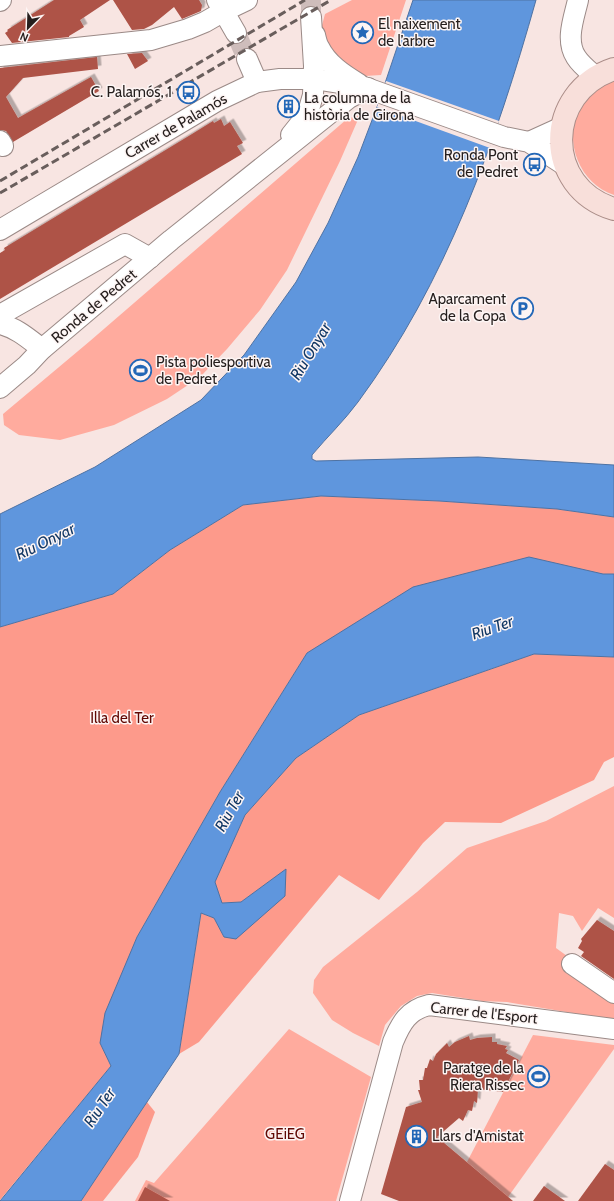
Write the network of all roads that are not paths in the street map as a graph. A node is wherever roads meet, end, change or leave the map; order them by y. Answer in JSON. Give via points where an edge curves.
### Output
{"nodes":[{"id":1,"x":247,"y":0,"type":"edge"},
{"id":2,"x":578,"y":0,"type":"edge"},
{"id":3,"x":220,"y":5,"type":"edge"},
{"id":4,"x":236,"y":33,"type":"tunnel mouth"},
{"id":5,"x":0,"y":56,"type":"edge"},
{"id":6,"x":247,"y":59,"type":"tunnel mouth"},
{"id":7,"x":605,"y":74,"type":"edge"},
{"id":8,"x":314,"y":79,"type":"junction"},
{"id":9,"x":257,"y":82,"type":"junction"},
{"id":10,"x":371,"y":89,"type":"junction"},
{"id":11,"x":562,"y":127,"type":"junction"},
{"id":12,"x":529,"y":142,"type":"junction"},
{"id":13,"x":566,"y":166,"type":"junction"},
{"id":14,"x":255,"y":173,"type":"junction"},
{"id":15,"x":614,"y":210,"type":"edge"},
{"id":16,"x":0,"y":230,"type":"edge"},
{"id":17,"x":150,"y":258,"type":"junction"},
{"id":18,"x":18,"y":305,"type":"junction"},
{"id":19,"x":0,"y":315,"type":"edge"},
{"id":20,"x":9,"y":327,"type":"edge"},
{"id":21,"x":42,"y":349,"type":"junction"},
{"id":22,"x":0,"y":388,"type":"edge"},
{"id":23,"x":572,"y":964,"type":"dead end"},
{"id":24,"x":614,"y":993,"type":"edge"},
{"id":25,"x":614,"y":1029,"type":"edge"},
{"id":26,"x":350,"y":1201,"type":"edge"}],
"edges":[{"from":1,"to":3,"type":"street"},
{"from":2,"to":7,"type":"street","via":[[570,34],[573,52],[576,58]]},
{"from":3,"to":4,"type":"street"},
{"from":3,"to":5,"type":"street","via":[[206,22],[151,40]]},
{"from":6,"to":9,"type":"street"},
{"from":7,"to":11,"type":"main road","via":[[575,96]]},
{"from":8,"to":9,"type":"street","name":"Carrer de Palamós"},
{"from":8,"to":10,"type":"street","name":"Carrer de Palamós"},
{"from":8,"to":10,"type":"street","name":"Ronda de Pedret","via":[[311,18],[318,47],[332,64],[344,75]]},
{"from":8,"to":14,"type":"street","name":"Ronda de Pedret","via":[[313,95],[303,120]]},
{"from":9,"to":16,"type":"street","name":"Carrer de Palamós","via":[[210,105]]},
{"from":10,"to":12,"type":"street","via":[[504,137]]},
{"from":10,"to":14,"type":"street","name":"Ronda de Pedret","via":[[349,98]]},
{"from":11,"to":12,"type":"street"},
{"from":11,"to":13,"type":"main road","via":[[562,153]]},
{"from":12,"to":13,"type":"street"},
{"from":13,"to":15,"type":"main road","via":[[585,194],[595,202]]},
{"from":14,"to":17,"type":"street","name":"Ronda de Pedret"},
{"from":17,"to":18,"type":"street","name":"Ronda de Pedret","via":[[125,244]]},
{"from":17,"to":21,"type":"street","name":"Ronda de Pedret"},
{"from":18,"to":19,"type":"street"},
{"from":18,"to":20,"type":"street","name":"Ronda de Pedret"},
{"from":20,"to":21,"type":"street","name":"Ronda de Pedret"},
{"from":21,"to":22,"type":"street"},
{"from":23,"to":24,"type":"street"},
{"from":25,"to":26,"type":"street","name":"Carrer de l'Esport","via":[[429,1005],[420,1007],[401,1024],[393,1042]]}]}
